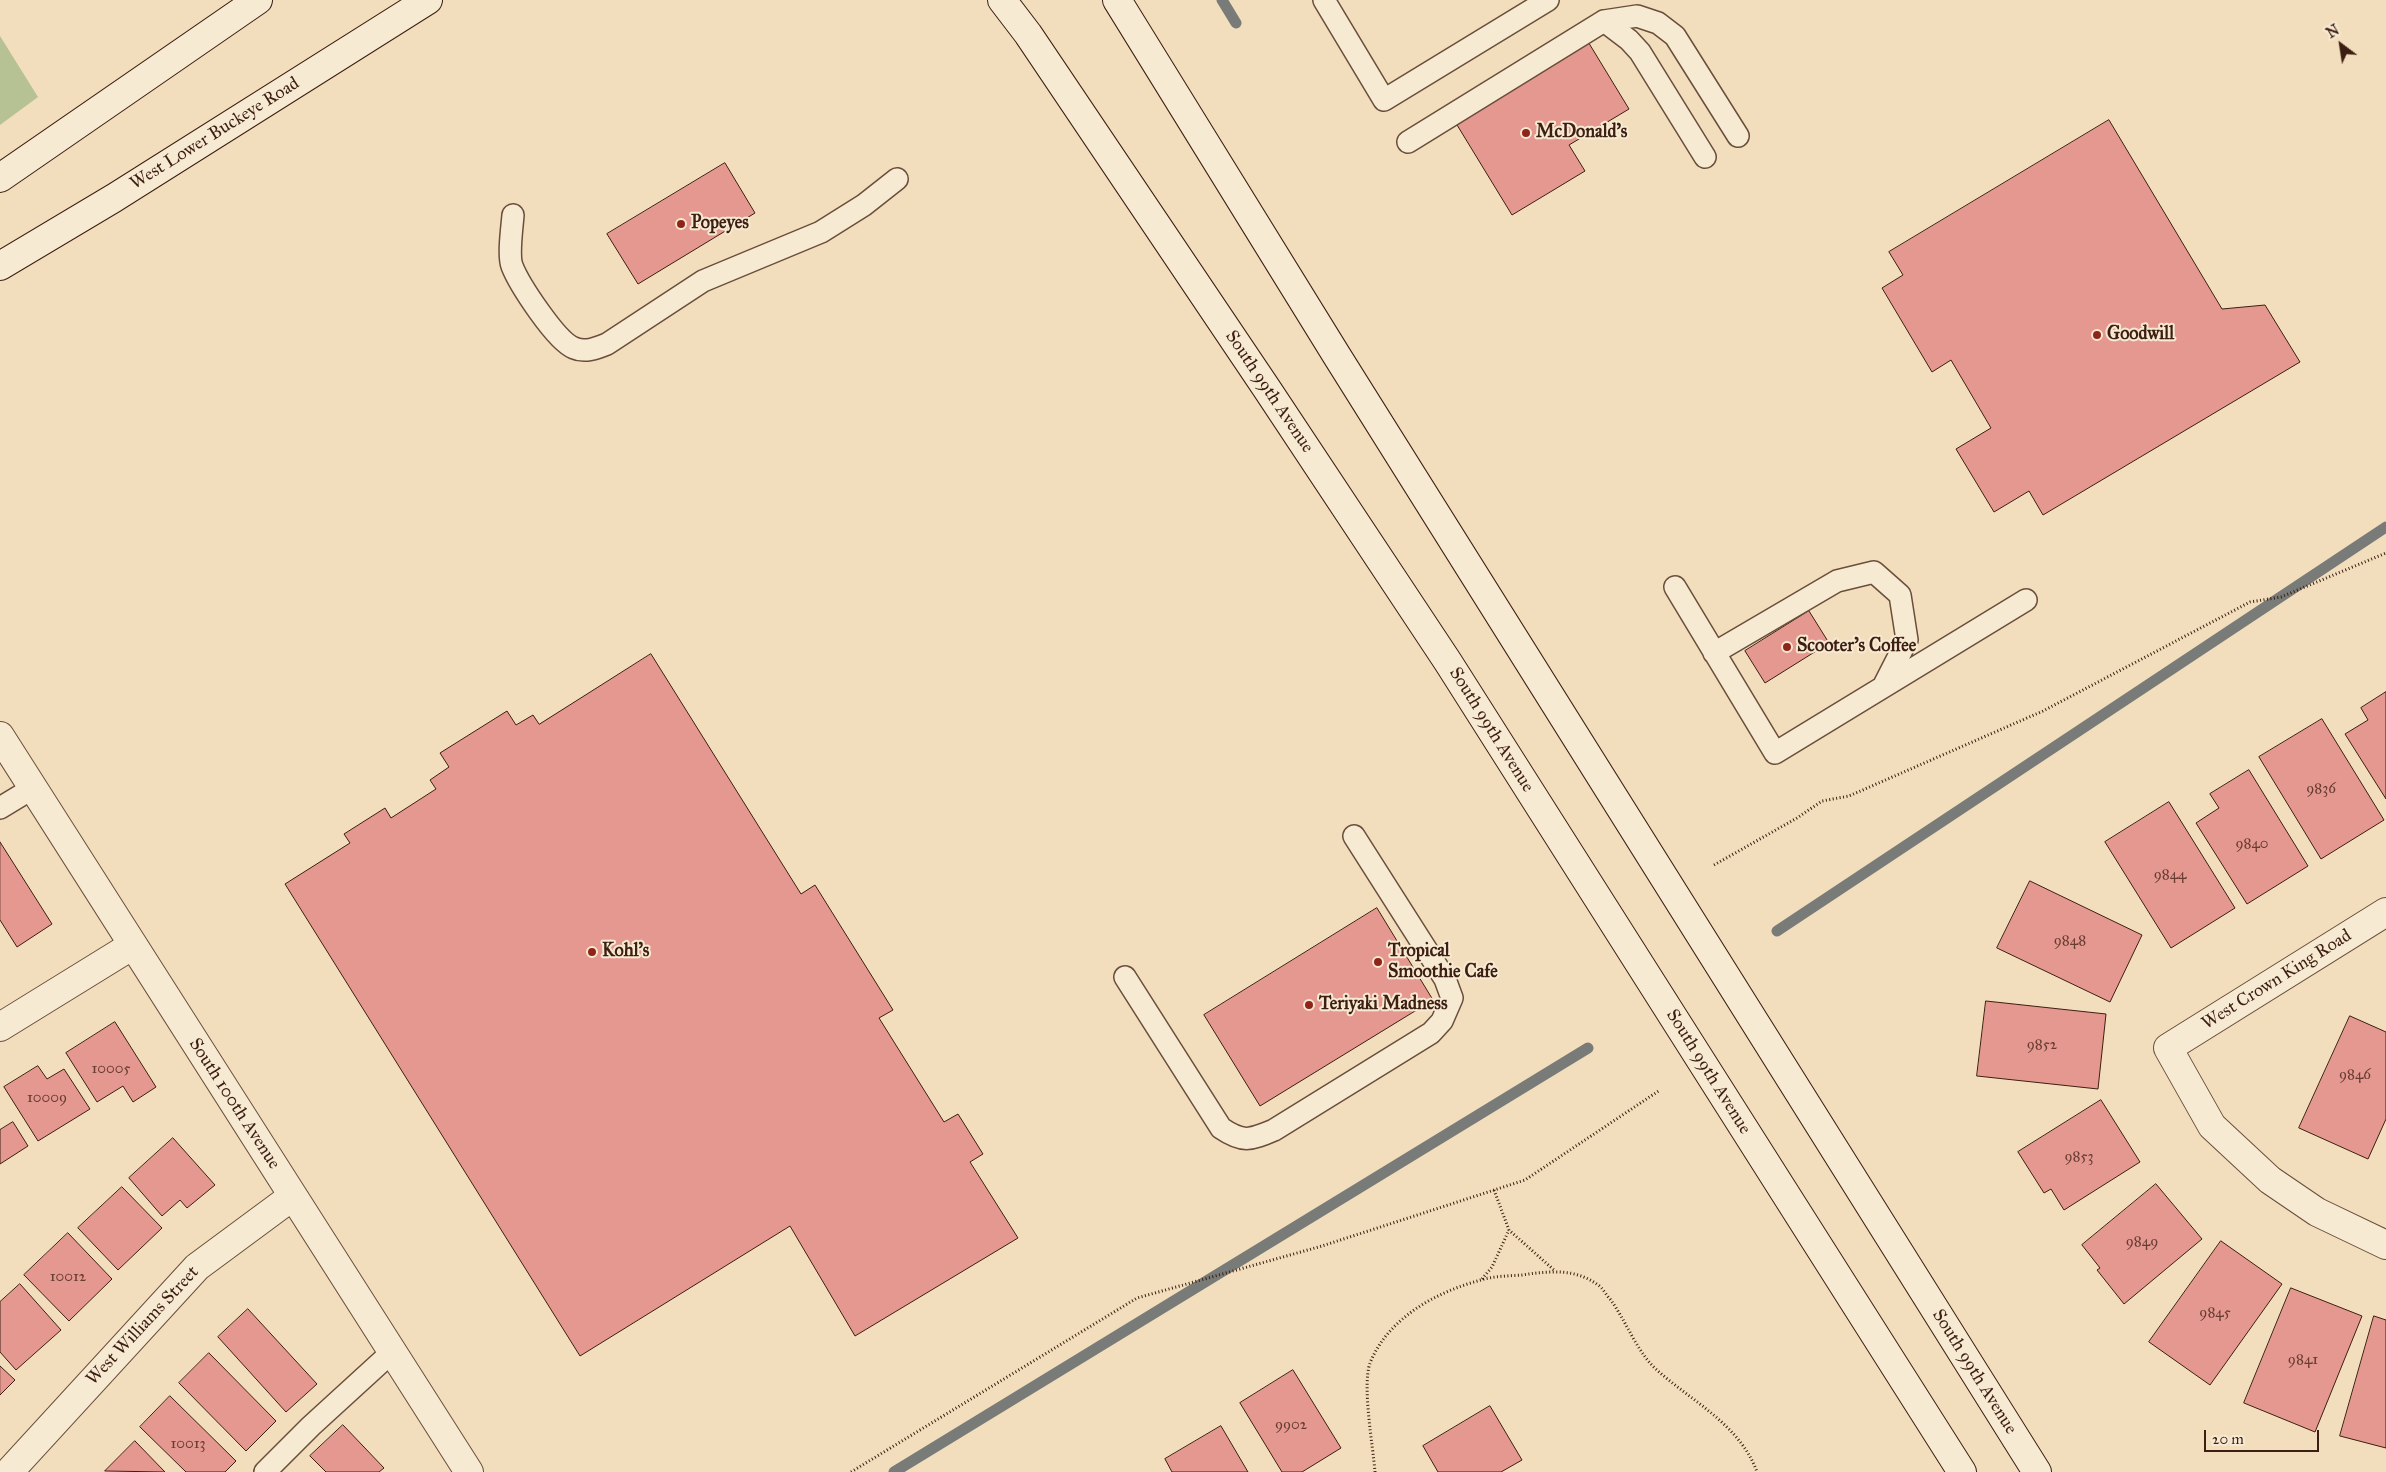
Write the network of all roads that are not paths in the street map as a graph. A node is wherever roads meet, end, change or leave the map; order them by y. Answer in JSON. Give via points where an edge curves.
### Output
{"nodes":[{"id":1,"x":258,"y":0,"type":"edge"},
{"id":2,"x":428,"y":0,"type":"edge"},
{"id":3,"x":1002,"y":0,"type":"edge"},
{"id":4,"x":1117,"y":0,"type":"edge"},
{"id":5,"x":1324,"y":0,"type":"edge"},
{"id":6,"x":1548,"y":0,"type":"edge"},
{"id":7,"x":1604,"y":22,"type":"junction"},
{"id":8,"x":1738,"y":136,"type":"dead end"},
{"id":9,"x":1408,"y":142,"type":"dead end"},
{"id":10,"x":1705,"y":157,"type":"dead end"},
{"id":11,"x":0,"y":178,"type":"edge"},
{"id":12,"x":897,"y":179,"type":"dead end"},
{"id":13,"x":512,"y":215,"type":"dead end"},
{"id":14,"x":0,"y":266,"type":"edge"},
{"id":15,"x":1674,"y":587,"type":"dead end"},
{"id":16,"x":2026,"y":600,"type":"dead end"},
{"id":17,"x":1714,"y":653,"type":"junction"},
{"id":18,"x":1883,"y":687,"type":"junction"},
{"id":19,"x":0,"y":736,"type":"edge"},
{"id":20,"x":33,"y":788,"type":"junction"},
{"id":21,"x":0,"y":808,"type":"edge"},
{"id":22,"x":1354,"y":836,"type":"dead end"},
{"id":23,"x":2386,"y":912,"type":"edge"},
{"id":24,"x":133,"y":945,"type":"junction"},
{"id":25,"x":1125,"y":977,"type":"dead end"},
{"id":26,"x":0,"y":1027,"type":"edge"},
{"id":27,"x":293,"y":1196,"type":"junction"},
{"id":28,"x":2386,"y":1245,"type":"edge"},
{"id":29,"x":392,"y":1352,"type":"junction"},
{"id":30,"x":8,"y":1472,"type":"edge"},
{"id":31,"x":265,"y":1472,"type":"edge"},
{"id":32,"x":469,"y":1472,"type":"edge"},
{"id":33,"x":1962,"y":1472,"type":"edge"},
{"id":34,"x":2037,"y":1472,"type":"edge"}],
"edges":[{"from":1,"to":11,"type":"main road"},
{"from":2,"to":14,"type":"main road","name":"West Lower Buckeye Road","via":[[142,181]]},
{"from":3,"to":33,"type":"main road","name":"South 99th Avenue","via":[[1262,381],[1442,654]]},
{"from":4,"to":34,"type":"main road","name":"South 99th Avenue"},
{"from":5,"to":6,"type":"lane","via":[[1384,100]]},
{"from":7,"to":8,"type":"lane","via":[[1637,16],[1658,23],[1675,36]]},
{"from":7,"to":9,"type":"lane"},
{"from":7,"to":10,"type":"lane","via":[[1640,52]]},
{"from":12,"to":13,"type":"lane","via":[[821,232],[703,281],[607,344],[590,350],[574,349],[557,336],[512,265]]},
{"from":15,"to":17,"type":"lane"},
{"from":16,"to":18,"type":"lane"},
{"from":17,"to":18,"type":"lane","via":[[1775,753]]},
{"from":17,"to":18,"type":"lane","via":[[1837,581],[1874,572],[1900,595],[1907,640]]},
{"from":19,"to":20,"type":"main road","name":"South 100th Avenue"},
{"from":20,"to":21,"type":"lane"},
{"from":20,"to":24,"type":"main road","name":"South 100th Avenue"},
{"from":22,"to":25,"type":"lane","via":[[1445,978],[1452,998],[1432,1033],[1282,1125],[1253,1138],[1235,1137],[1221,1128]]},
{"from":23,"to":28,"type":"main road","name":"West Crown King Road","via":[[2168,1048],[2212,1126],[2270,1180],[2317,1212]]},
{"from":24,"to":26,"type":"main road"},
{"from":24,"to":27,"type":"main road","name":"South 100th Avenue"},
{"from":27,"to":29,"type":"main road","name":"South 100th Avenue"},
{"from":27,"to":30,"type":"main road","name":"West Williams Street","via":[[197,1267]]},
{"from":29,"to":31,"type":"lane"},
{"from":29,"to":32,"type":"main road","name":"South 100th Avenue"}]}
